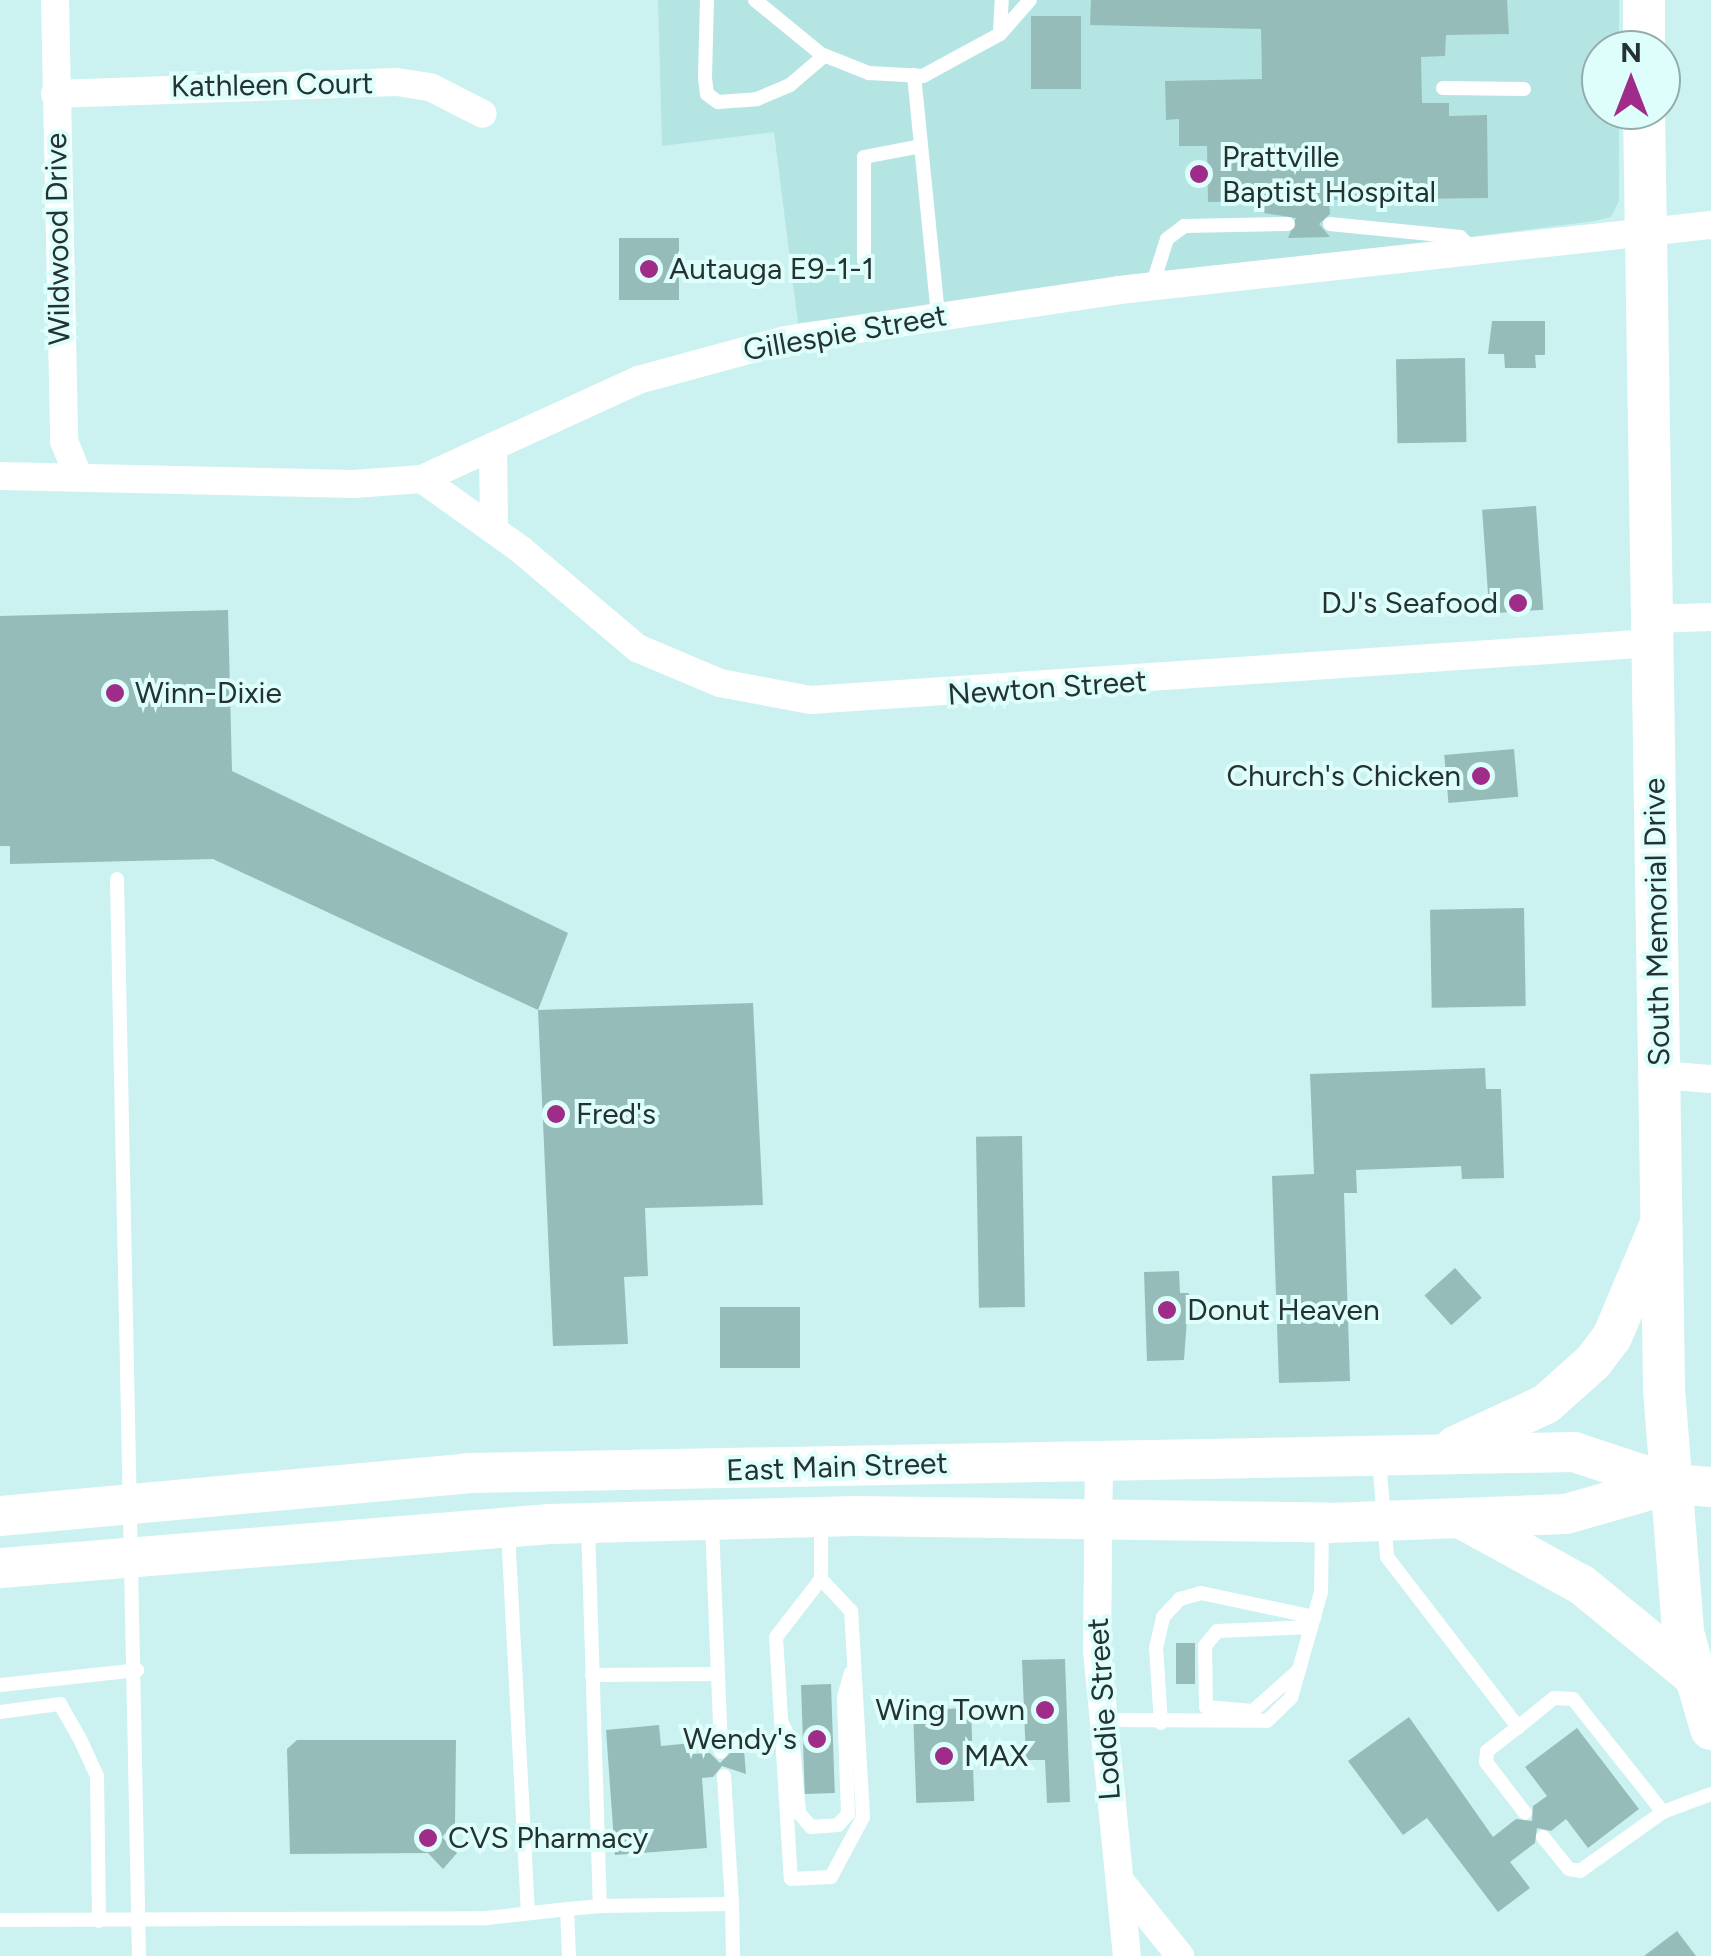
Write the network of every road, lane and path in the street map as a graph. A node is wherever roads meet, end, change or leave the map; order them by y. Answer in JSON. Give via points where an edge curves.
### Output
{"nodes":[{"id":1,"x":56,"y":0,"type":"edge"},
{"id":2,"x":707,"y":0,"type":"edge"},
{"id":3,"x":755,"y":0,"type":"edge"},
{"id":4,"x":1002,"y":0,"type":"edge"},
{"id":5,"x":1030,"y":0,"type":"edge"},
{"id":6,"x":1644,"y":0,"type":"edge"},
{"id":7,"x":1644,"y":30,"type":"edge"},
{"id":8,"x":1000,"y":34,"type":"junction"},
{"id":9,"x":824,"y":56,"type":"junction"},
{"id":10,"x":914,"y":75,"type":"junction"},
{"id":11,"x":1442,"y":88,"type":"dead end"},
{"id":12,"x":1524,"y":89,"type":"dead end"},
{"id":13,"x":55,"y":94,"type":"junction"},
{"id":14,"x":482,"y":114,"type":"dead end"},
{"id":15,"x":1644,"y":130,"type":"edge"},
{"id":16,"x":921,"y":146,"type":"junction"},
{"id":17,"x":1288,"y":224,"type":"dead end"},
{"id":18,"x":1330,"y":224,"type":"dead end"},
{"id":19,"x":1711,"y":225,"type":"edge"},
{"id":20,"x":1644,"y":231,"type":"junction"},
{"id":21,"x":1473,"y":249,"type":"junction"},
{"id":22,"x":864,"y":260,"type":"dead end"},
{"id":23,"x":1152,"y":286,"type":"junction"},
{"id":24,"x":938,"y":316,"type":"junction"},
{"id":25,"x":492,"y":447,"type":"junction"},
{"id":26,"x":0,"y":476,"type":"edge"},
{"id":27,"x":78,"y":476,"type":"junction"},
{"id":28,"x":422,"y":479,"type":"junction"},
{"id":29,"x":494,"y":529,"type":"junction"},
{"id":30,"x":1711,"y":617,"type":"edge"},
{"id":31,"x":1651,"y":631,"type":"junction"},
{"id":32,"x":116,"y":879,"type":"dead end"},
{"id":33,"x":1660,"y":1075,"type":"junction"},
{"id":34,"x":1711,"y":1078,"type":"edge"},
{"id":35,"x":1659,"y":1226,"type":"junction"},
{"id":36,"x":1424,"y":1458,"type":"junction"},
{"id":37,"x":1379,"y":1459,"type":"junction"},
{"id":38,"x":1098,"y":1460,"type":"junction"},
{"id":39,"x":1691,"y":1485,"type":"edge"},
{"id":40,"x":130,"y":1503,"type":"junction"},
{"id":41,"x":0,"y":1516,"type":"edge"},
{"id":42,"x":821,"y":1517,"type":"junction"},
{"id":43,"x":1460,"y":1518,"type":"junction"},
{"id":44,"x":712,"y":1520,"type":"junction"},
{"id":45,"x":1380,"y":1521,"type":"junction"},
{"id":46,"x":1098,"y":1522,"type":"junction"},
{"id":47,"x":588,"y":1523,"type":"junction"},
{"id":48,"x":1322,"y":1523,"type":"junction"},
{"id":49,"x":508,"y":1526,"type":"junction"},
{"id":50,"x":132,"y":1555,"type":"junction"},
{"id":51,"x":0,"y":1568,"type":"edge"},
{"id":52,"x":821,"y":1579,"type":"junction"},
{"id":53,"x":1313,"y":1622,"type":"junction"},
{"id":54,"x":854,"y":1664,"type":"junction"},
{"id":55,"x":1300,"y":1669,"type":"junction"},
{"id":56,"x":137,"y":1670,"type":"junction"},
{"id":57,"x":718,"y":1674,"type":"junction"},
{"id":58,"x":592,"y":1675,"type":"junction"},
{"id":59,"x":1692,"y":1675,"type":"junction"},
{"id":60,"x":0,"y":1684,"type":"edge"},
{"id":61,"x":777,"y":1711,"type":"junction"},
{"id":62,"x":0,"y":1712,"type":"edge"},
{"id":63,"x":1102,"y":1720,"type":"junction"},
{"id":64,"x":1161,"y":1723,"type":"junction"},
{"id":65,"x":1518,"y":1726,"type":"junction"},
{"id":66,"x":1711,"y":1729,"type":"edge"},
{"id":67,"x":721,"y":1752,"type":"dead end"},
{"id":68,"x":724,"y":1776,"type":"dead end"},
{"id":69,"x":1711,"y":1794,"type":"edge"},
{"id":70,"x":1663,"y":1812,"type":"junction"},
{"id":71,"x":1525,"y":1813,"type":"dead end"},
{"id":72,"x":1543,"y":1837,"type":"dead end"},
{"id":73,"x":1121,"y":1882,"type":"junction"},
{"id":74,"x":732,"y":1904,"type":"junction"},
{"id":75,"x":600,"y":1906,"type":"junction"},
{"id":76,"x":567,"y":1909,"type":"junction"},
{"id":77,"x":528,"y":1910,"type":"junction"},
{"id":78,"x":0,"y":1920,"type":"edge"},
{"id":79,"x":100,"y":1921,"type":"junction"},
{"id":80,"x":138,"y":1921,"type":"junction"},
{"id":81,"x":139,"y":1956,"type":"edge"},
{"id":82,"x":569,"y":1956,"type":"edge"},
{"id":83,"x":733,"y":1956,"type":"edge"},
{"id":84,"x":1127,"y":1956,"type":"edge"},
{"id":85,"x":1180,"y":1956,"type":"edge"}],
"edges":[{"from":1,"to":13,"type":"street","name":"Wildwood Drive"},
{"from":2,"to":9,"type":"lane","via":[[705,78],[707,94],[718,102],[774,92]]},
{"from":3,"to":9,"type":"lane"},
{"from":4,"to":8,"type":"lane"},
{"from":5,"to":8,"type":"lane"},
{"from":6,"to":7,"type":"main road"},
{"from":8,"to":10,"type":"lane"},
{"from":9,"to":10,"type":"lane","via":[[869,73]]},
{"from":10,"to":16,"type":"lane"},
{"from":11,"to":12,"type":"lane"},
{"from":13,"to":14,"type":"street","name":"Kathleen Court","via":[[397,82],[430,86]]},
{"from":13,"to":27,"type":"street","name":"Wildwood Drive","via":[[64,441]]},
{"from":15,"to":20,"type":"main road","name":"South Memorial Drive"},
{"from":16,"to":22,"type":"lane","via":[[864,157]]},
{"from":16,"to":24,"type":"lane"},
{"from":17,"to":23,"type":"lane","via":[[1184,226],[1166,239]]},
{"from":18,"to":21,"type":"lane","via":[[1460,238]]},
{"from":19,"to":20,"type":"street","name":"Gillespie Street"},
{"from":20,"to":21,"type":"street","name":"Gillespie Street"},
{"from":20,"to":31,"type":"main road","name":"South Memorial Drive"},
{"from":21,"to":23,"type":"street","name":"Gillespie Street"},
{"from":23,"to":24,"type":"street","name":"Gillespie Street"},
{"from":24,"to":25,"type":"street","name":"Gillespie Street","via":[[696,361],[638,380]]},
{"from":25,"to":28,"type":"street","name":"Gillespie Street"},
{"from":25,"to":29,"type":"street"},
{"from":26,"to":27,"type":"street","name":"Gillespie Street"},
{"from":27,"to":28,"type":"street","name":"Gillespie Street","via":[[354,484]]},
{"from":28,"to":29,"type":"street","name":"Newton Street"},
{"from":29,"to":31,"type":"street","name":"Newton Street","via":[[638,648],[720,683],[810,700]]},
{"from":30,"to":31,"type":"street","name":"Newton Street"},
{"from":31,"to":33,"type":"main road","name":"South Memorial Drive"},
{"from":32,"to":40,"type":"lane"},
{"from":33,"to":34,"type":"street"},
{"from":33,"to":35,"type":"main road","name":"South Memorial Drive"},
{"from":35,"to":36,"type":"main road","via":[[1612,1337],[1572,1385],[1519,1419]]},
{"from":35,"to":39,"type":"main road","name":"South Memorial Drive"},
{"from":36,"to":37,"type":"main road","name":"East Main Street"},
{"from":36,"to":39,"type":"main road","name":"East Main Street","via":[[1574,1452]]},
{"from":37,"to":38,"type":"main road","name":"East Main Street"},
{"from":37,"to":45,"type":"lane"},
{"from":38,"to":40,"type":"main road","name":"East Main Street","via":[[468,1473]]},
{"from":38,"to":46,"type":"street","name":"Loddie Street"},
{"from":39,"to":43,"type":"main road","name":"East Main Street","via":[[1566,1514]]},
{"from":39,"to":59,"type":"main road","name":"South Memorial Drive"},
{"from":40,"to":41,"type":"main road","name":"East Main Street"},
{"from":40,"to":50,"type":"lane"},
{"from":42,"to":44,"type":"main road","name":"East Main Street"},
{"from":42,"to":46,"type":"main road","name":"East Main Street"},
{"from":42,"to":52,"type":"lane"},
{"from":43,"to":45,"type":"main road","name":"East Main Street"},
{"from":43,"to":59,"type":"main road","via":[[1582,1586]]},
{"from":44,"to":47,"type":"main road","name":"East Main Street"},
{"from":44,"to":57,"type":"lane"},
{"from":45,"to":48,"type":"main road","name":"East Main Street"},
{"from":45,"to":65,"type":"lane","via":[[1386,1557]]},
{"from":46,"to":48,"type":"main road","name":"East Main Street"},
{"from":46,"to":63,"type":"street","name":"Loddie Street"},
{"from":47,"to":49,"type":"main road","name":"East Main Street"},
{"from":47,"to":58,"type":"lane"},
{"from":48,"to":53,"type":"lane"},
{"from":49,"to":50,"type":"main road","name":"East Main Street"},
{"from":49,"to":77,"type":"lane"},
{"from":50,"to":51,"type":"main road","name":"East Main Street"},
{"from":50,"to":56,"type":"lane"},
{"from":52,"to":54,"type":"lane","via":[[851,1611]]},
{"from":52,"to":61,"type":"lane","via":[[776,1637]]},
{"from":53,"to":55,"type":"lane"},
{"from":53,"to":55,"type":"lane","via":[[1217,1631],[1205,1646],[1206,1707],[1254,1711]]},
{"from":53,"to":64,"type":"lane","via":[[1201,1594],[1180,1599],[1163,1616],[1156,1648]]},
{"from":54,"to":61,"type":"lane","via":[[844,1697],[848,1814],[838,1825],[810,1827],[800,1813],[793,1747]]},
{"from":54,"to":61,"type":"lane","via":[[862,1817],[831,1876],[790,1880]]},
{"from":55,"to":64,"type":"lane","via":[[1291,1698],[1267,1721]]},
{"from":56,"to":60,"type":"lane"},
{"from":56,"to":80,"type":"lane"},
{"from":57,"to":58,"type":"lane"},
{"from":57,"to":67,"type":"lane"},
{"from":58,"to":75,"type":"lane"},
{"from":59,"to":66,"type":"main road","name":"South Memorial Drive"},
{"from":62,"to":79,"type":"lane","via":[[60,1704],[80,1739],[97,1776]]},
{"from":63,"to":64,"type":"lane"},
{"from":63,"to":73,"type":"street","name":"Loddie Street"},
{"from":65,"to":70,"type":"lane","via":[[1554,1698],[1573,1699]]},
{"from":65,"to":71,"type":"lane","via":[[1487,1751],[1486,1762]]},
{"from":68,"to":74,"type":"lane"},
{"from":69,"to":70,"type":"lane"},
{"from":70,"to":72,"type":"lane","via":[[1580,1871],[1569,1868]]},
{"from":73,"to":84,"type":"street","name":"Loddie Street"},
{"from":73,"to":85,"type":"street"},
{"from":74,"to":75,"type":"lane"},
{"from":74,"to":83,"type":"lane"},
{"from":75,"to":76,"type":"lane"},
{"from":76,"to":77,"type":"lane"},
{"from":76,"to":82,"type":"lane"},
{"from":77,"to":80,"type":"lane","via":[[486,1918]]},
{"from":78,"to":79,"type":"lane"},
{"from":79,"to":80,"type":"lane"},
{"from":80,"to":81,"type":"lane"}]}
